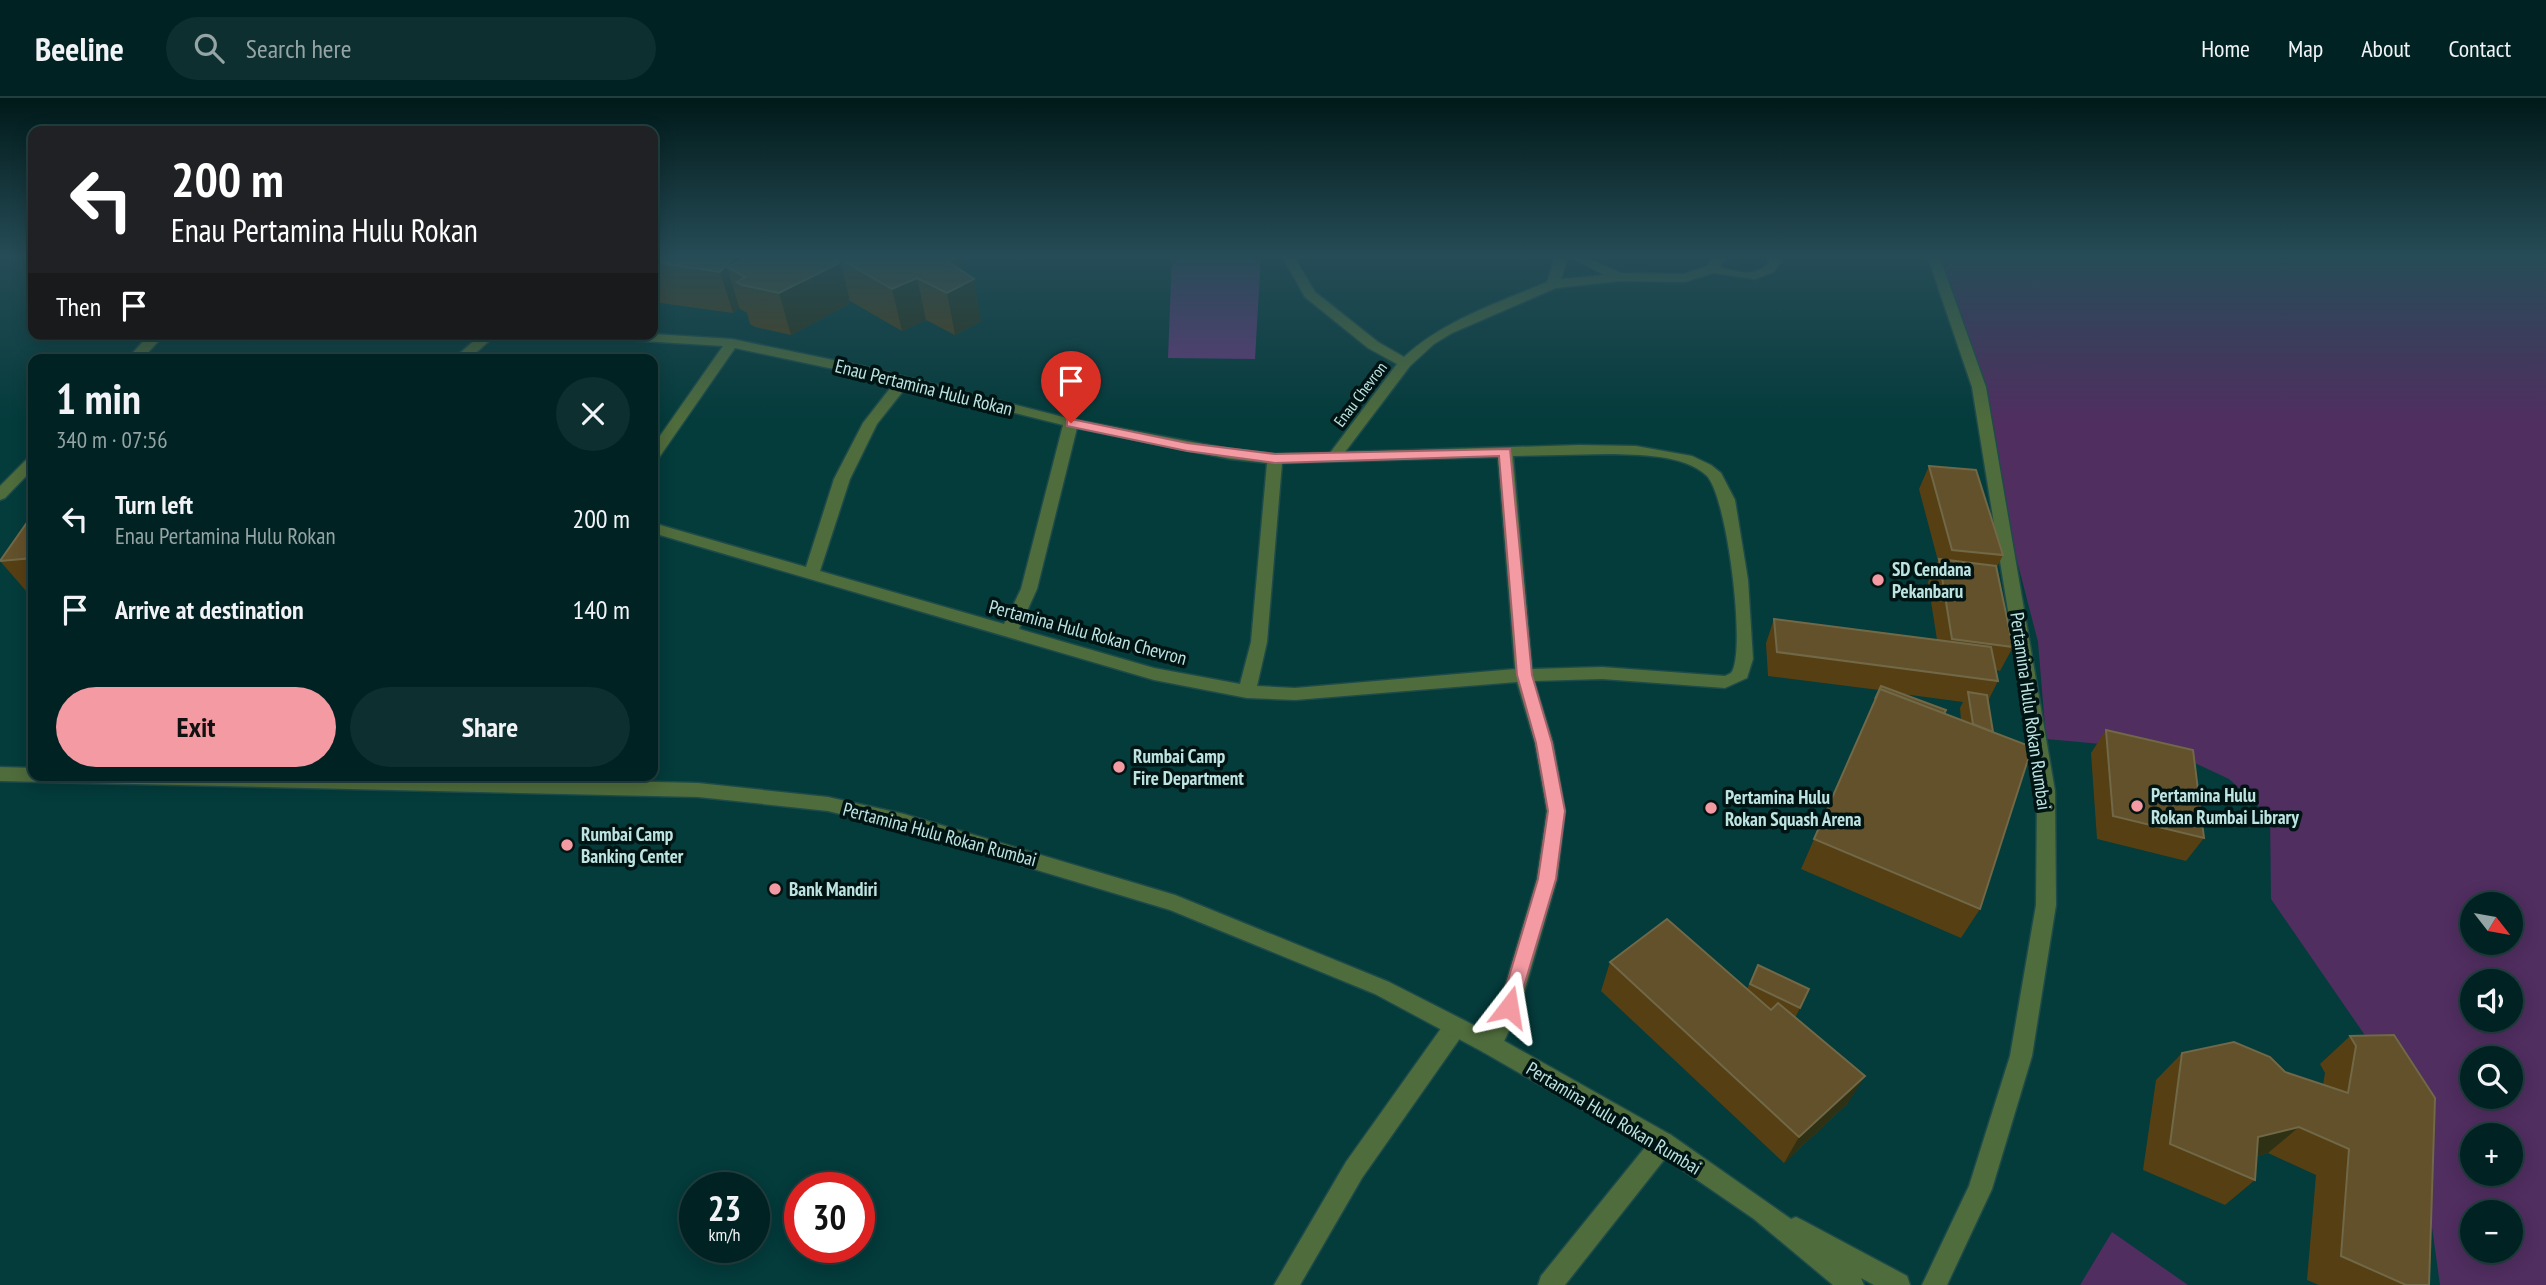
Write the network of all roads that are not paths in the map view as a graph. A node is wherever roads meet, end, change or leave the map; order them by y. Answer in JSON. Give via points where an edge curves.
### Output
{"nodes":[{"id":1,"x":1330,"y":310,"type":"edge"},
{"id":2,"x":1492,"y":310,"type":"edge"},
{"id":3,"x":1952,"y":310,"type":"edge"},
{"id":4,"x":658,"y":338,"type":"edge"},
{"id":5,"x":152,"y":340,"type":"edge"},
{"id":6,"x":483,"y":340,"type":"edge"},
{"id":7,"x":733,"y":343,"type":"junction"},
{"id":8,"x":139,"y":354,"type":"edge"},
{"id":9,"x":466,"y":354,"type":"edge"},
{"id":10,"x":1405,"y":363,"type":"junction"},
{"id":11,"x":903,"y":380,"type":"junction"},
{"id":12,"x":1071,"y":423,"type":"junction"},
{"id":13,"x":658,"y":449,"type":"edge"},
{"id":14,"x":1505,"y":452,"type":"junction"},
{"id":15,"x":1335,"y":456,"type":"junction"},
{"id":16,"x":1275,"y":458,"type":"junction"},
{"id":17,"x":28,"y":466,"type":"edge"},
{"id":18,"x":0,"y":495,"type":"edge"},
{"id":19,"x":658,"y":529,"type":"edge"},
{"id":20,"x":811,"y":575,"type":"junction"},
{"id":21,"x":1008,"y":633,"type":"junction"},
{"id":22,"x":1524,"y":675,"type":"junction"},
{"id":23,"x":1247,"y":692,"type":"junction"},
{"id":24,"x":0,"y":774,"type":"edge"},
{"id":25,"x":28,"y":775,"type":"edge"},
{"id":26,"x":319,"y":781,"type":"edge"},
{"id":27,"x":1455,"y":1027,"type":"junction"},
{"id":28,"x":1491,"y":1045,"type":"junction"},
{"id":29,"x":1663,"y":1143,"type":"junction"},
{"id":30,"x":1762,"y":1211,"type":"junction"},
{"id":31,"x":1286,"y":1285,"type":"edge"},
{"id":32,"x":1550,"y":1285,"type":"edge"},
{"id":33,"x":1852,"y":1285,"type":"edge"},
{"id":34,"x":1898,"y":1285,"type":"edge"},
{"id":35,"x":1934,"y":1285,"type":"edge"}],
"edges":[{"from":1,"to":10,"type":"street","via":[[1373,345]]},
{"from":2,"to":10,"type":"street","name":"Enau Chevron","via":[[1447,330]]},
{"from":3,"to":35,"type":"street","name":"Pertamina Hulu Rokan Rumbai","via":[[1979,387],[2046,790],[2046,905],[2021,1056],[1980,1189]]},
{"from":4,"to":7,"type":"street","name":"Enau Pertamina Hulu Rokan"},
{"from":5,"to":8,"type":"street"},
{"from":6,"to":9,"type":"street"},
{"from":7,"to":11,"type":"street","name":"Enau Pertamina Hulu Rokan"},
{"from":7,"to":13,"type":"street"},
{"from":10,"to":15,"type":"street","name":"Enau Chevron"},
{"from":11,"to":12,"type":"street","name":"Enau Pertamina Hulu Rokan"},
{"from":11,"to":20,"type":"street","via":[[870,423],[842,479]]},
{"from":12,"to":16,"type":"street","name":"Enau Pertamina Hulu Rokan","via":[[1187,447]]},
{"from":12,"to":21,"type":"street","via":[[1029,589]]},
{"from":14,"to":15,"type":"street","name":"Enau Pertamina Hulu Rokan"},
{"from":14,"to":22,"type":"street"},
{"from":14,"to":22,"type":"street","name":"Pertamina Hulu Rokan Chevron","via":[[1638,452],[1688,460],[1717,477],[1736,540],[1747,642],[1743,671],[1725,682],[1602,673]]},
{"from":15,"to":16,"type":"street","name":"Enau Pertamina Hulu Rokan"},
{"from":16,"to":23,"type":"street","via":[[1259,642]]},
{"from":17,"to":18,"type":"street"},
{"from":19,"to":20,"type":"street","name":"Pertamina Hulu Rokan Chevron"},
{"from":20,"to":21,"type":"street","name":"Pertamina Hulu Rokan Chevron"},
{"from":21,"to":23,"type":"street","name":"Pertamina Hulu Rokan Chevron","via":[[1154,674]]},
{"from":22,"to":23,"type":"street","name":"Pertamina Hulu Rokan Chevron","via":[[1295,694]]},
{"from":22,"to":28,"type":"street","via":[[1544,743],[1556,811],[1547,879],[1509,1007]]},
{"from":24,"to":25,"type":"street","name":"Pertamina Hulu Rokan Rumbai"},
{"from":26,"to":27,"type":"street","name":"Pertamina Hulu Rokan Rumbai","via":[[698,790],[828,804],[1175,903],[1382,988]]},
{"from":27,"to":28,"type":"street","name":"Pertamina Hulu Rokan Rumbai"},
{"from":27,"to":31,"type":"street","via":[[1354,1170]]},
{"from":28,"to":29,"type":"street","name":"Pertamina Hulu Rokan Rumbai"},
{"from":29,"to":30,"type":"street","name":"Pertamina Hulu Rokan Rumbai"},
{"from":29,"to":32,"type":"street"},
{"from":30,"to":33,"type":"street"},
{"from":30,"to":34,"type":"street"}]}
